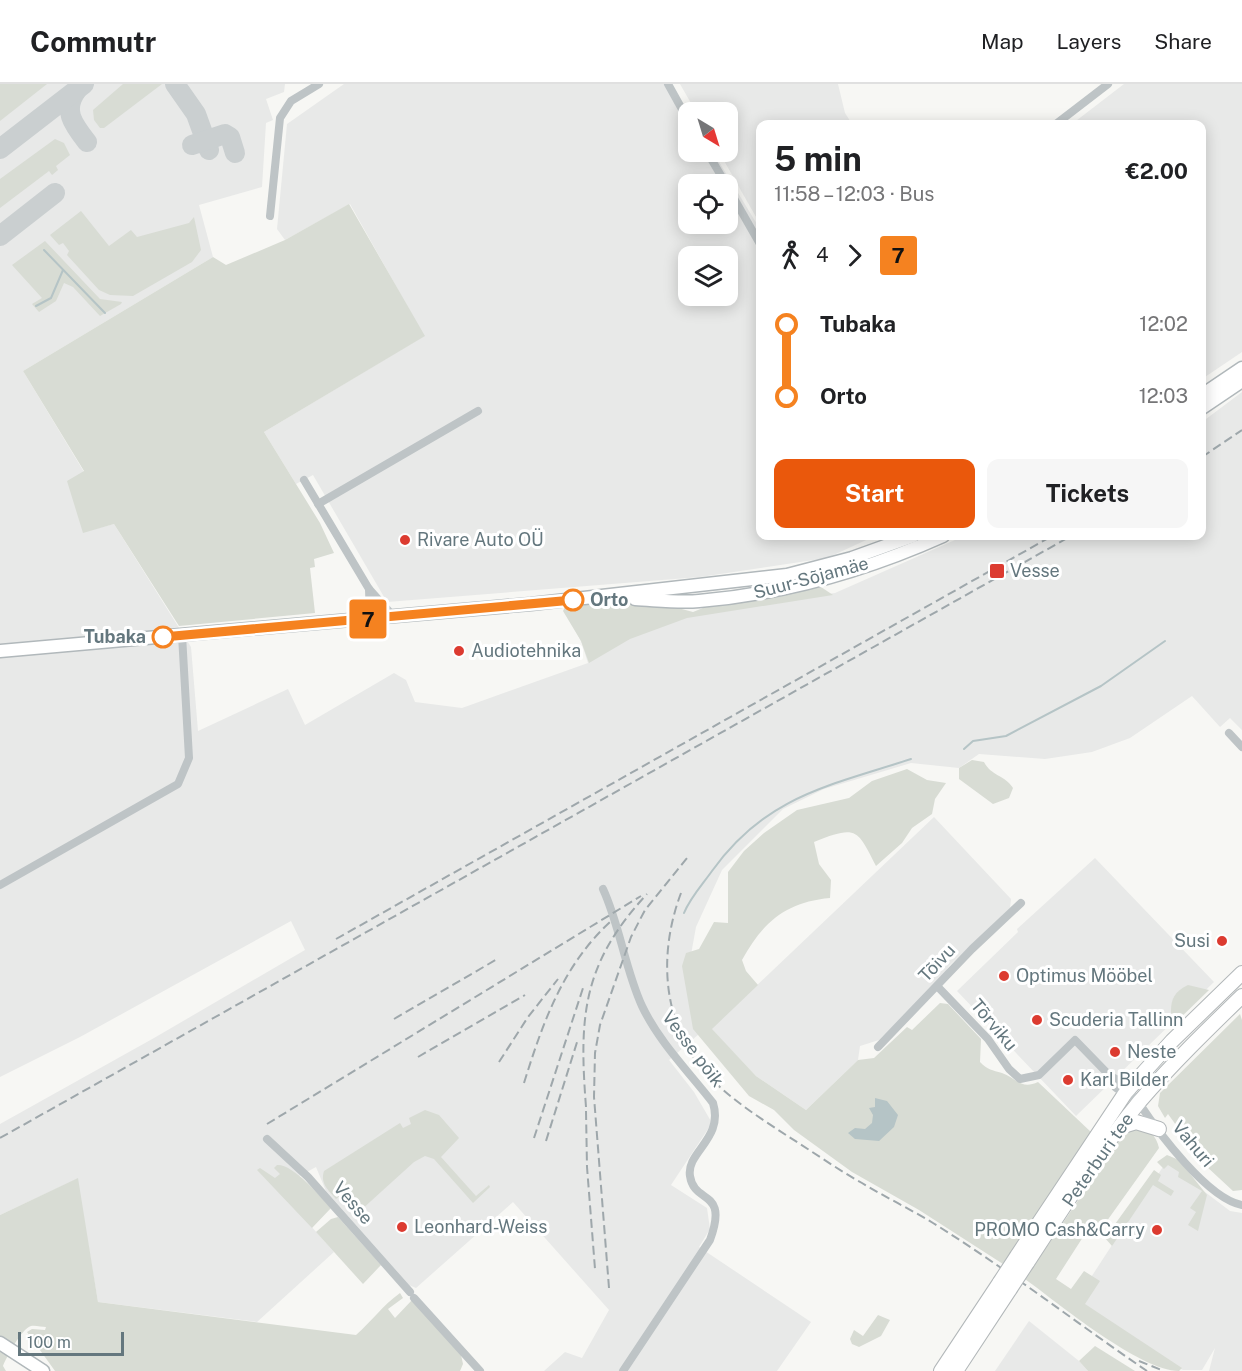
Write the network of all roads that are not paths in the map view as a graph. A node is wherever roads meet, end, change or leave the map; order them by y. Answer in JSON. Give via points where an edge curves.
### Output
{"nodes":[{"id":1,"x":319,"y":84,"type":"edge"},
{"id":2,"x":668,"y":84,"type":"edge"},
{"id":3,"x":1108,"y":84,"type":"edge"},
{"id":4,"x":678,"y":102,"type":"edge"},
{"id":5,"x":1061,"y":120,"type":"edge"},
{"id":6,"x":738,"y":205,"type":"edge"},
{"id":7,"x":270,"y":216,"type":"dead end"},
{"id":8,"x":756,"y":235,"type":"edge"},
{"id":9,"x":1242,"y":368,"type":"edge"},
{"id":10,"x":1242,"y":381,"type":"edge"},
{"id":11,"x":1206,"y":392,"type":"edge"},
{"id":12,"x":1206,"y":405,"type":"edge"},
{"id":13,"x":478,"y":411,"type":"dead end"},
{"id":14,"x":304,"y":480,"type":"dead end"},
{"id":15,"x":318,"y":504,"type":"junction"},
{"id":16,"x":902,"y":540,"type":"edge"},
{"id":17,"x":931,"y":540,"type":"edge"},
{"id":18,"x":683,"y":587,"type":"junction"},
{"id":19,"x":369,"y":589,"type":"junction"},
{"id":20,"x":603,"y":597,"type":"junction"},
{"id":21,"x":685,"y":601,"type":"junction"},
{"id":22,"x":394,"y":617,"type":"junction"},
{"id":23,"x":370,"y":619,"type":"junction"},
{"id":24,"x":182,"y":635,"type":"junction"},
{"id":25,"x":0,"y":651,"type":"edge"},
{"id":26,"x":1229,"y":733,"type":"dead end"},
{"id":27,"x":1242,"y":747,"type":"edge"},
{"id":28,"x":0,"y":885,"type":"edge"},
{"id":29,"x":603,"y":889,"type":"dead end"},
{"id":30,"x":1022,"y":903,"type":"dead end"},
{"id":31,"x":1242,"y":973,"type":"edge"},
{"id":32,"x":938,"y":987,"type":"junction"},
{"id":33,"x":1242,"y":996,"type":"edge"},
{"id":34,"x":878,"y":1047,"type":"dead end"},
{"id":35,"x":1028,"y":1079,"type":"joint"},
{"id":36,"x":1126,"y":1092,"type":"junction"},
{"id":37,"x":1139,"y":1103,"type":"junction"},
{"id":38,"x":1120,"y":1128,"type":"junction"},
{"id":39,"x":1159,"y":1129,"type":"junction"},
{"id":40,"x":267,"y":1140,"type":"dead end"},
{"id":41,"x":1242,"y":1205,"type":"edge"},
{"id":42,"x":1022,"y":1259,"type":"junction"},
{"id":43,"x":1005,"y":1285,"type":"junction"},
{"id":44,"x":0,"y":1343,"type":"edge"},
{"id":45,"x":43,"y":1371,"type":"edge"},
{"id":46,"x":480,"y":1371,"type":"edge"},
{"id":47,"x":623,"y":1371,"type":"edge"},
{"id":48,"x":941,"y":1371,"type":"edge"},
{"id":49,"x":956,"y":1371,"type":"edge"}],
"edges":[{"from":1,"to":7,"type":"street","via":[[291,100],[280,118]]},
{"from":2,"to":4,"type":"street"},
{"from":3,"to":5,"type":"street"},
{"from":6,"to":8,"type":"street"},
{"from":9,"to":11,"type":"main road"},
{"from":10,"to":12,"type":"main road"},
{"from":13,"to":15,"type":"street"},
{"from":14,"to":15,"type":"street"},
{"from":15,"to":19,"type":"street"},
{"from":16,"to":18,"type":"main road","name":"Suur-Sõjamäe","via":[[787,575]]},
{"from":17,"to":21,"type":"main road","name":"Suur-Sõjamäe","via":[[889,557],[771,592]]},
{"from":18,"to":20,"type":"main road","name":"Suur-Sõjamäe"},
{"from":18,"to":21,"type":"main road"},
{"from":19,"to":22,"type":"street"},
{"from":19,"to":23,"type":"street"},
{"from":20,"to":21,"type":"main road","name":"Suur-Sõjamäe"},
{"from":20,"to":22,"type":"main road","name":"Suur-Sõjamäe"},
{"from":22,"to":23,"type":"main road","name":"Suur-Sõjamäe"},
{"from":23,"to":24,"type":"main road","name":"Suur-Sõjamäe"},
{"from":24,"to":25,"type":"main road","name":"Suur-Sõjamäe"},
{"from":24,"to":28,"type":"street","via":[[189,758],[178,784]]},
{"from":26,"to":27,"type":"street"},
{"from":29,"to":47,"type":"street","name":"Vesse põik","via":[[642,1005],[654,1028],[713,1103],[717,1115],[690,1166],[689,1176],[694,1188],[712,1200],[716,1225]]},
{"from":30,"to":32,"type":"street","name":"Tõivu"},
{"from":31,"to":36,"type":"highway","name":"Peterburi tee"},
{"from":32,"to":34,"type":"street","name":"Tõivu"},
{"from":32,"to":35,"type":"street","name":"Tõrviku","via":[[998,1050],[1009,1069],[1020,1079]]},
{"from":33,"to":37,"type":"highway","name":"Peterburi tee"},
{"from":35,"to":36,"type":"street","name":"Vahuri","via":[[1039,1075],[1075,1040],[1111,1077],[1119,1079]]},
{"from":36,"to":37,"type":"street","name":"Vahuri"},
{"from":36,"to":42,"type":"highway","name":"Peterburi tee"},
{"from":37,"to":38,"type":"highway","name":"Peterburi tee"},
{"from":37,"to":39,"type":"street","name":"Vahuri"},
{"from":38,"to":39,"type":"highway","via":[[1136,1122]]},
{"from":38,"to":42,"type":"highway","name":"Peterburi tee"},
{"from":39,"to":41,"type":"street","name":"Vahuri","via":[[1215,1194]]},
{"from":40,"to":46,"type":"street","name":"Vesse","via":[[308,1177]]},
{"from":42,"to":43,"type":"highway","name":"Peterburi tee","bridge":true},
{"from":43,"to":48,"type":"highway","name":"Peterburi tee"},
{"from":43,"to":49,"type":"highway","name":"Peterburi tee"},
{"from":44,"to":45,"type":"main road"}]}
